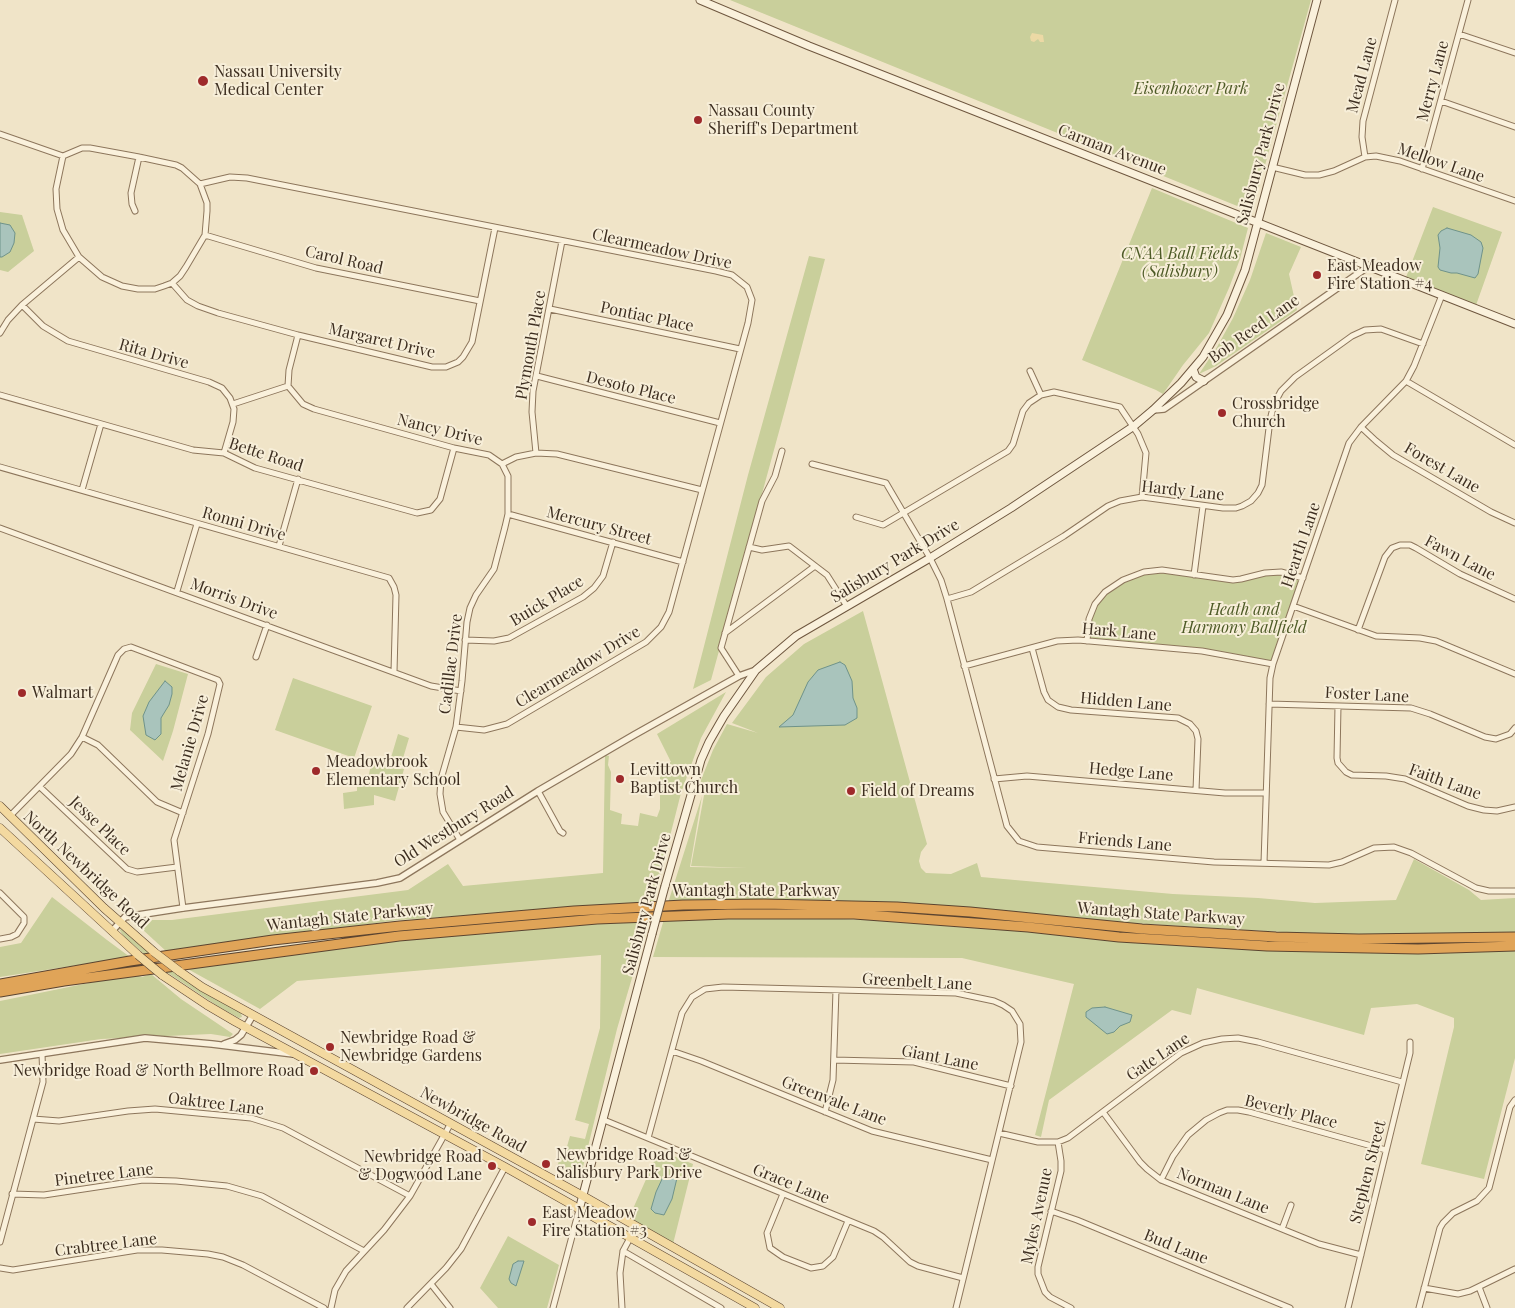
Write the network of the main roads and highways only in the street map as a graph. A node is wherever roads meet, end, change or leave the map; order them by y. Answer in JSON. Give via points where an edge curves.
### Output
{"nodes":[{"id":1,"x":700,"y":0,"type":"edge"},
{"id":2,"x":1317,"y":0,"type":"edge"},
{"id":3,"x":1257,"y":222,"type":"junction"},
{"id":4,"x":1515,"y":324,"type":"edge"},
{"id":5,"x":1193,"y":369,"type":"junction"},
{"id":6,"x":1204,"y":381,"type":"road end"},
{"id":7,"x":0,"y":806,"type":"edge"},
{"id":8,"x":0,"y":828,"type":"edge"},
{"id":9,"x":1515,"y":937,"type":"edge"},
{"id":10,"x":1515,"y":946,"type":"edge"},
{"id":11,"x":154,"y":952,"type":"joint"},
{"id":12,"x":138,"y":955,"type":"joint"},
{"id":13,"x":0,"y":984,"type":"edge"},
{"id":14,"x":0,"y":992,"type":"edge"},
{"id":15,"x":583,"y":1196,"type":"junction"},
{"id":16,"x":579,"y":1210,"type":"junction"},
{"id":17,"x":747,"y":1289,"type":"junction"},
{"id":18,"x":741,"y":1300,"type":"junction"},
{"id":19,"x":755,"y":1308,"type":"edge"},
{"id":20,"x":780,"y":1308,"type":"edge"}],
"edges":[{"from":1,"to":3,"type":"main road","name":"Carman Avenue"},
{"from":2,"to":3,"type":"main road","name":"Salisbury Park Drive"},
{"from":3,"to":4,"type":"main road","name":"Carman Avenue"},
{"from":3,"to":5,"type":"main road","name":"Salisbury Park Drive","via":[[1245,270],[1227,315]]},
{"from":5,"to":6,"type":"main road","via":[[1196,377]]},
{"from":5,"to":15,"type":"main road","name":"Salisbury Park Drive","bridge":true,"via":[[1134,426],[1011,508],[796,636],[756,670],[724,716],[701,760]]},
{"from":7,"to":11,"type":"main road","name":"North Newbridge Road"},
{"from":8,"to":12,"type":"main road","name":"North Newbridge Road"},
{"from":9,"to":13,"type":"highway","name":"Wantagh State Parkway","via":[[1276,937],[1142,929],[897,907],[683,905],[574,911],[273,940]]},
{"from":10,"to":14,"type":"highway","name":"Wantagh State Parkway","via":[[1418,949],[1267,946],[854,914],[728,914],[597,919],[399,936]]},
{"from":11,"to":15,"type":"main road","name":"Newbridge Road","bridge":true,"via":[[202,987]]},
{"from":12,"to":16,"type":"main road","name":"Newbridge Road","bridge":true,"via":[[162,975],[246,1028]]},
{"from":15,"to":16,"type":"main road","name":"Salisbury Park Drive"},
{"from":15,"to":17,"type":"main road","name":"Newbridge Road"},
{"from":16,"to":18,"type":"main road","name":"Newbridge Road"},
{"from":17,"to":18,"type":"main road"},
{"from":17,"to":20,"type":"main road","name":"Newbridge Road"},
{"from":18,"to":19,"type":"main road","name":"Newbridge Road"}]}
